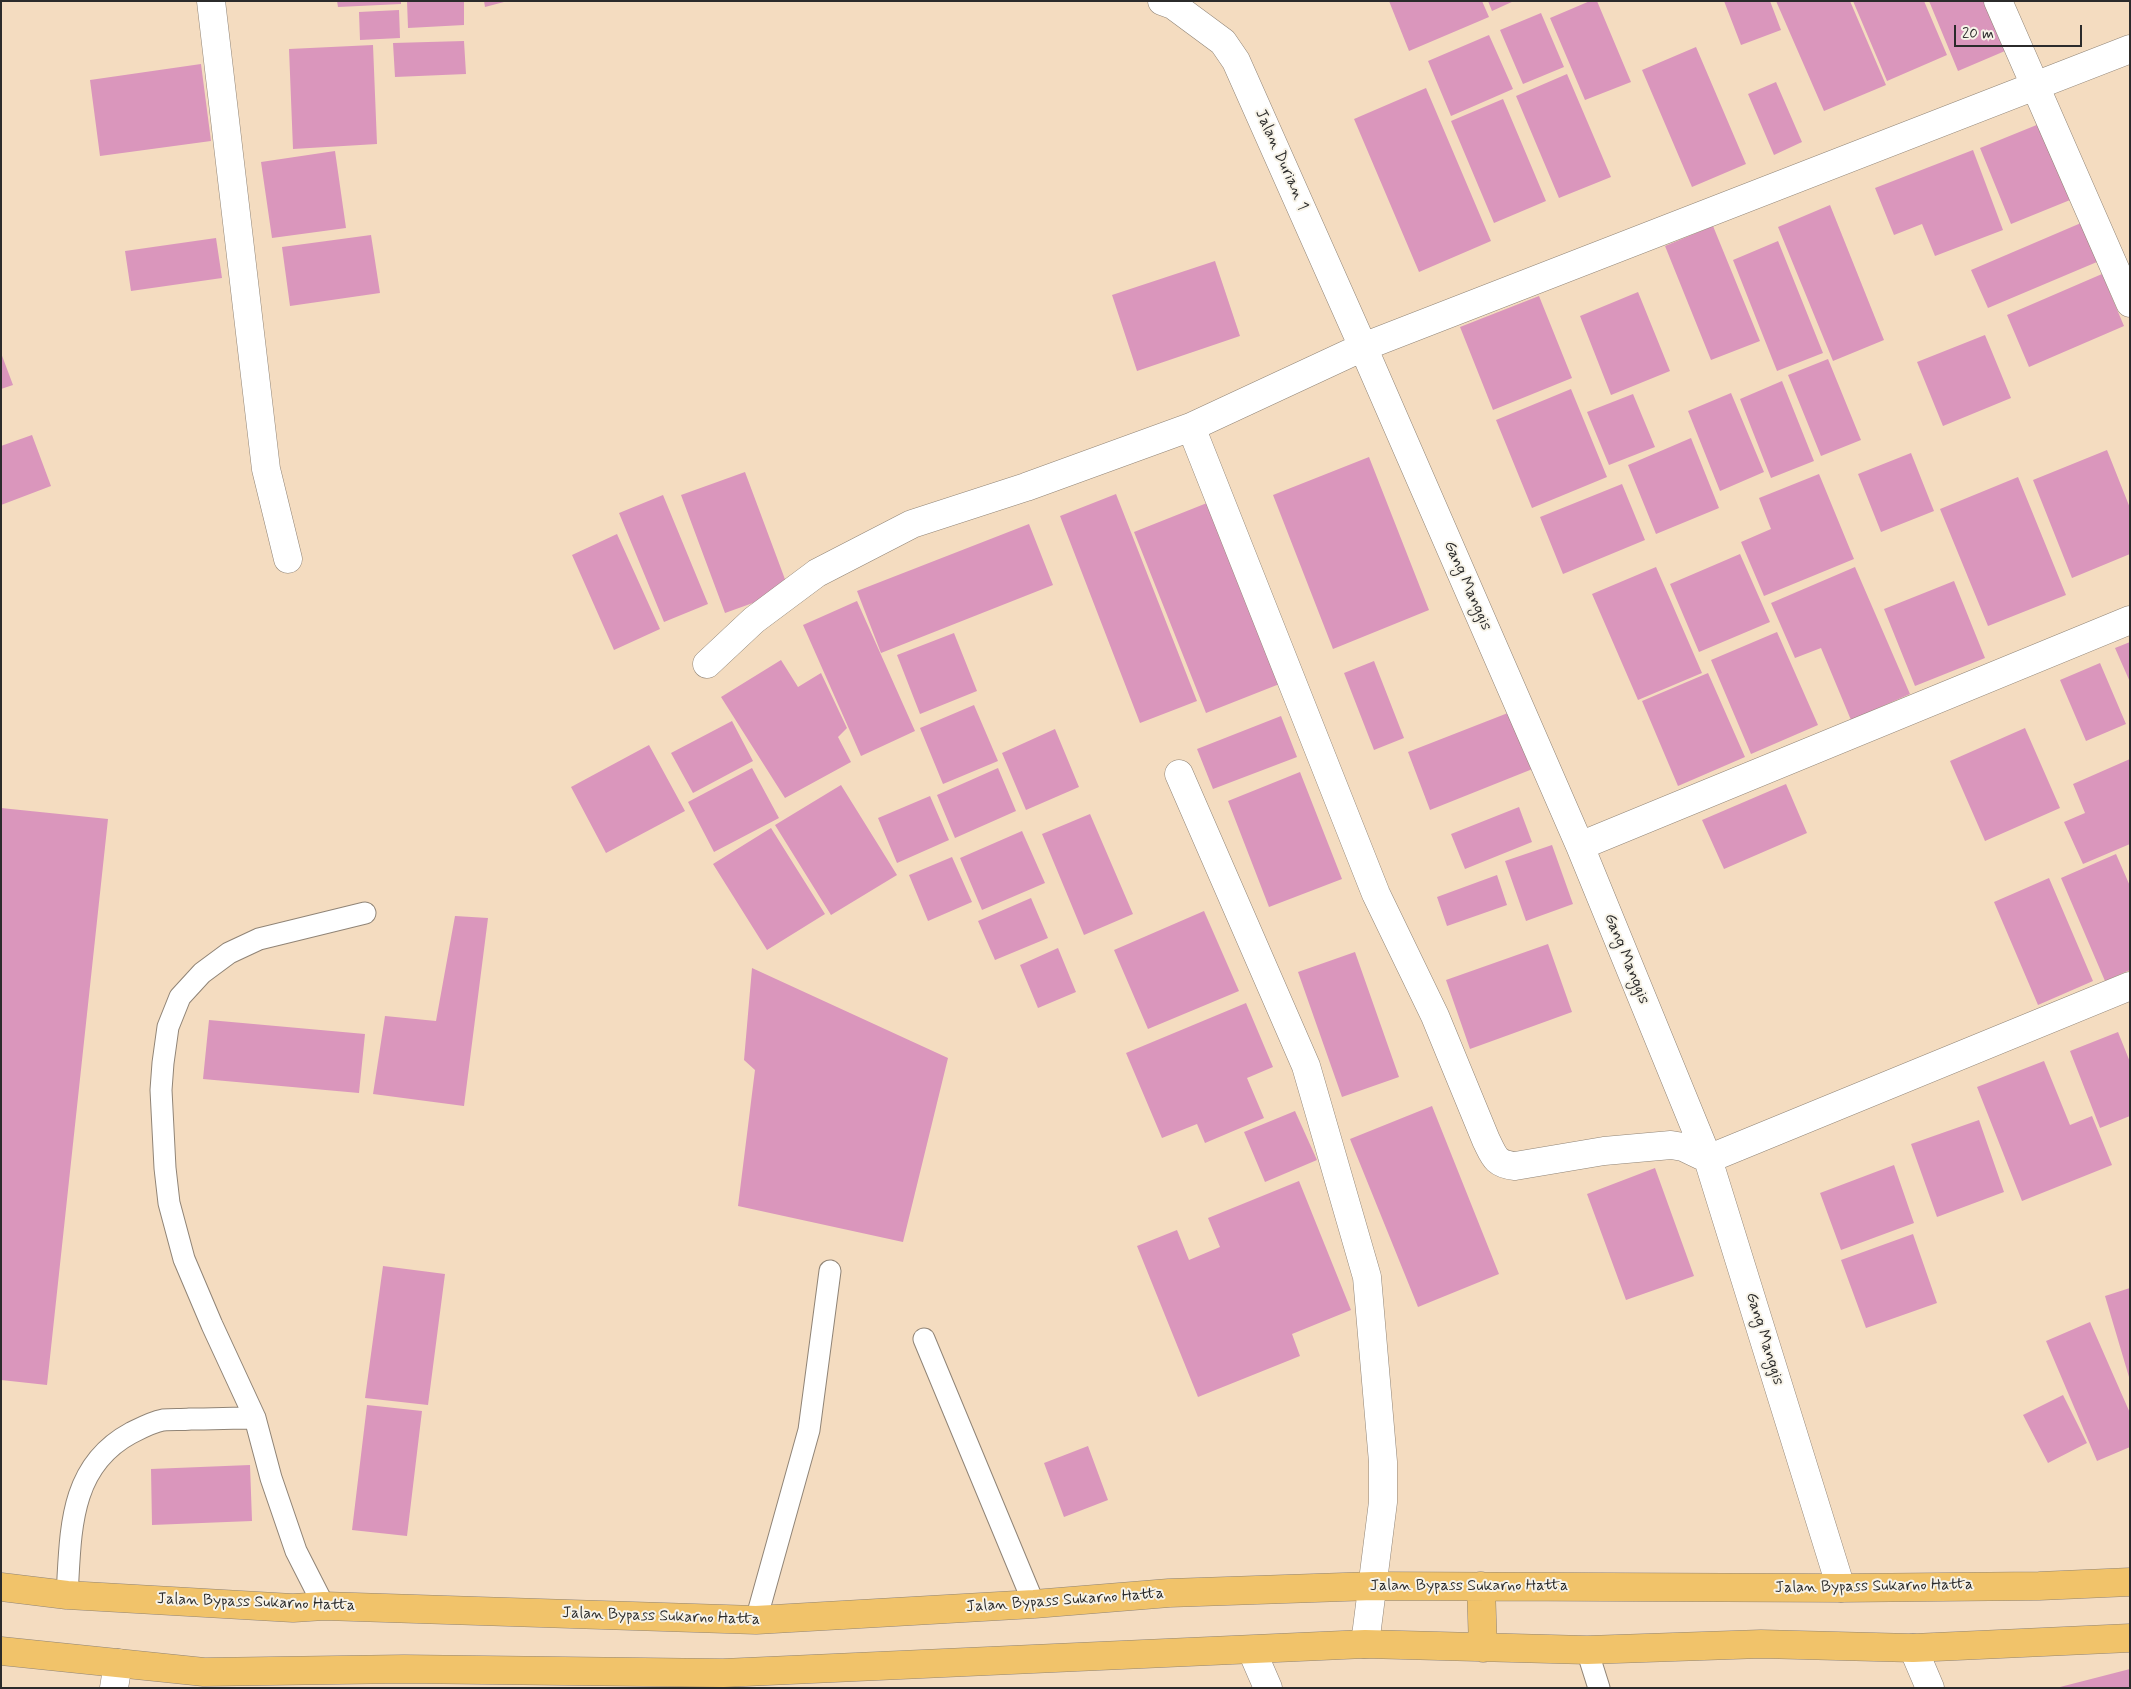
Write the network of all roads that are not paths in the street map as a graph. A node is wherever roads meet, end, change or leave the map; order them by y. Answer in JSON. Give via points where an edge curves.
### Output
{"nodes":[{"id":1,"x":211,"y":1,"type":"edge"},
{"id":2,"x":1998,"y":1,"type":"edge"},
{"id":3,"x":1172,"y":3,"type":"edge"},
{"id":4,"x":2130,"y":49,"type":"edge"},
{"id":5,"x":2034,"y":87,"type":"junction"},
{"id":6,"x":2130,"y":303,"type":"edge"},
{"id":7,"x":1363,"y":347,"type":"junction"},
{"id":8,"x":1191,"y":427,"type":"junction"},
{"id":9,"x":288,"y":559,"type":"dead end"},
{"id":10,"x":2130,"y":620,"type":"edge"},
{"id":11,"x":707,"y":664,"type":"dead end"},
{"id":12,"x":1179,"y":774,"type":"dead end"},
{"id":13,"x":1580,"y":846,"type":"junction"},
{"id":14,"x":365,"y":913,"type":"dead end"},
{"id":15,"x":2130,"y":986,"type":"edge"},
{"id":16,"x":1708,"y":1158,"type":"junction"},
{"id":17,"x":830,"y":1270,"type":"dead end"},
{"id":18,"x":924,"y":1339,"type":"dead end"},
{"id":19,"x":255,"y":1418,"type":"junction"},
{"id":20,"x":2130,"y":1582,"type":"edge"},
{"id":21,"x":1,"y":1586,"type":"edge"},
{"id":22,"x":1373,"y":1586,"type":"junction"},
{"id":23,"x":1481,"y":1586,"type":"junction"},
{"id":24,"x":1841,"y":1588,"type":"junction"},
{"id":25,"x":67,"y":1595,"type":"junction"},
{"id":26,"x":1034,"y":1604,"type":"junction"},
{"id":27,"x":324,"y":1606,"type":"junction"},
{"id":28,"x":756,"y":1620,"type":"junction"},
{"id":29,"x":2130,"y":1638,"type":"edge"},
{"id":30,"x":1365,"y":1644,"type":"junction"},
{"id":31,"x":1483,"y":1648,"type":"junction"},
{"id":32,"x":1913,"y":1648,"type":"junction"},
{"id":33,"x":1587,"y":1650,"type":"junction"},
{"id":34,"x":1,"y":1651,"type":"edge"},
{"id":35,"x":1252,"y":1651,"type":"junction"},
{"id":36,"x":116,"y":1675,"type":"edge"},
{"id":37,"x":1268,"y":1688,"type":"edge"},
{"id":38,"x":1598,"y":1688,"type":"edge"},
{"id":39,"x":1930,"y":1688,"type":"edge"}],
"edges":[{"from":1,"to":9,"type":"street","via":[[266,469]]},
{"from":2,"to":5,"type":"street"},
{"from":3,"to":7,"type":"street","name":"Jalan Durian 1","via":[[1223,42],[1236,60]]},
{"from":4,"to":5,"type":"street"},
{"from":5,"to":6,"type":"street"},
{"from":5,"to":7,"type":"street"},
{"from":7,"to":8,"type":"street"},
{"from":7,"to":13,"type":"street","name":"Gang Manggis"},
{"from":8,"to":11,"type":"street","via":[[912,524],[864,547],[817,573],[754,620]]},
{"from":8,"to":16,"type":"street","via":[[1376,894],[1435,1016],[1494,1158],[1504,1165],[1515,1166],[1604,1151],[1671,1145]]},
{"from":10,"to":13,"type":"street"},
{"from":12,"to":22,"type":"street","via":[[1306,1066],[1367,1276],[1383,1462],[1383,1502]]},
{"from":13,"to":16,"type":"street","name":"Gang Manggis"},
{"from":14,"to":19,"type":"lane","via":[[259,939],[229,953],[202,973],[180,997],[168,1027],[161,1090],[169,1203],[184,1260]]},
{"from":15,"to":16,"type":"street"},
{"from":16,"to":24,"type":"street","name":"Gang Manggis"},
{"from":17,"to":28,"type":"lane","via":[[808,1430]]},
{"from":18,"to":26,"type":"lane"},
{"from":19,"to":25,"type":"lane","via":[[164,1420],[121,1439],[102,1454],[78,1496],[72,1522]]},
{"from":19,"to":27,"type":"lane","via":[[296,1551]]},
{"from":20,"to":24,"type":"highway","name":"Jalan Bypass Sukarno Hatta"},
{"from":21,"to":25,"type":"highway","name":"Jalan Bypass Sukarno Hatta"},
{"from":22,"to":23,"type":"highway","name":"Jalan Bypass Sukarno Hatta"},
{"from":22,"to":26,"type":"highway","name":"Jalan Bypass Sukarno Hatta","via":[[1170,1593]]},
{"from":22,"to":30,"type":"street"},
{"from":23,"to":24,"type":"highway","name":"Jalan Bypass Sukarno Hatta"},
{"from":23,"to":31,"type":"highway"},
{"from":25,"to":27,"type":"highway","name":"Jalan Bypass Sukarno Hatta","via":[[293,1608]]},
{"from":26,"to":28,"type":"highway","name":"Jalan Bypass Sukarno Hatta"},
{"from":27,"to":28,"type":"highway","name":"Jalan Bypass Sukarno Hatta"},
{"from":29,"to":32,"type":"highway"},
{"from":30,"to":31,"type":"highway"},
{"from":30,"to":35,"type":"highway"},
{"from":31,"to":33,"type":"highway"},
{"from":32,"to":33,"type":"highway","via":[[1761,1644]]},
{"from":32,"to":39,"type":"street"},
{"from":33,"to":38,"type":"lane"},
{"from":34,"to":36,"type":"highway"},
{"from":35,"to":36,"type":"highway","via":[[723,1673],[404,1669]]},
{"from":35,"to":37,"type":"street"}]}
